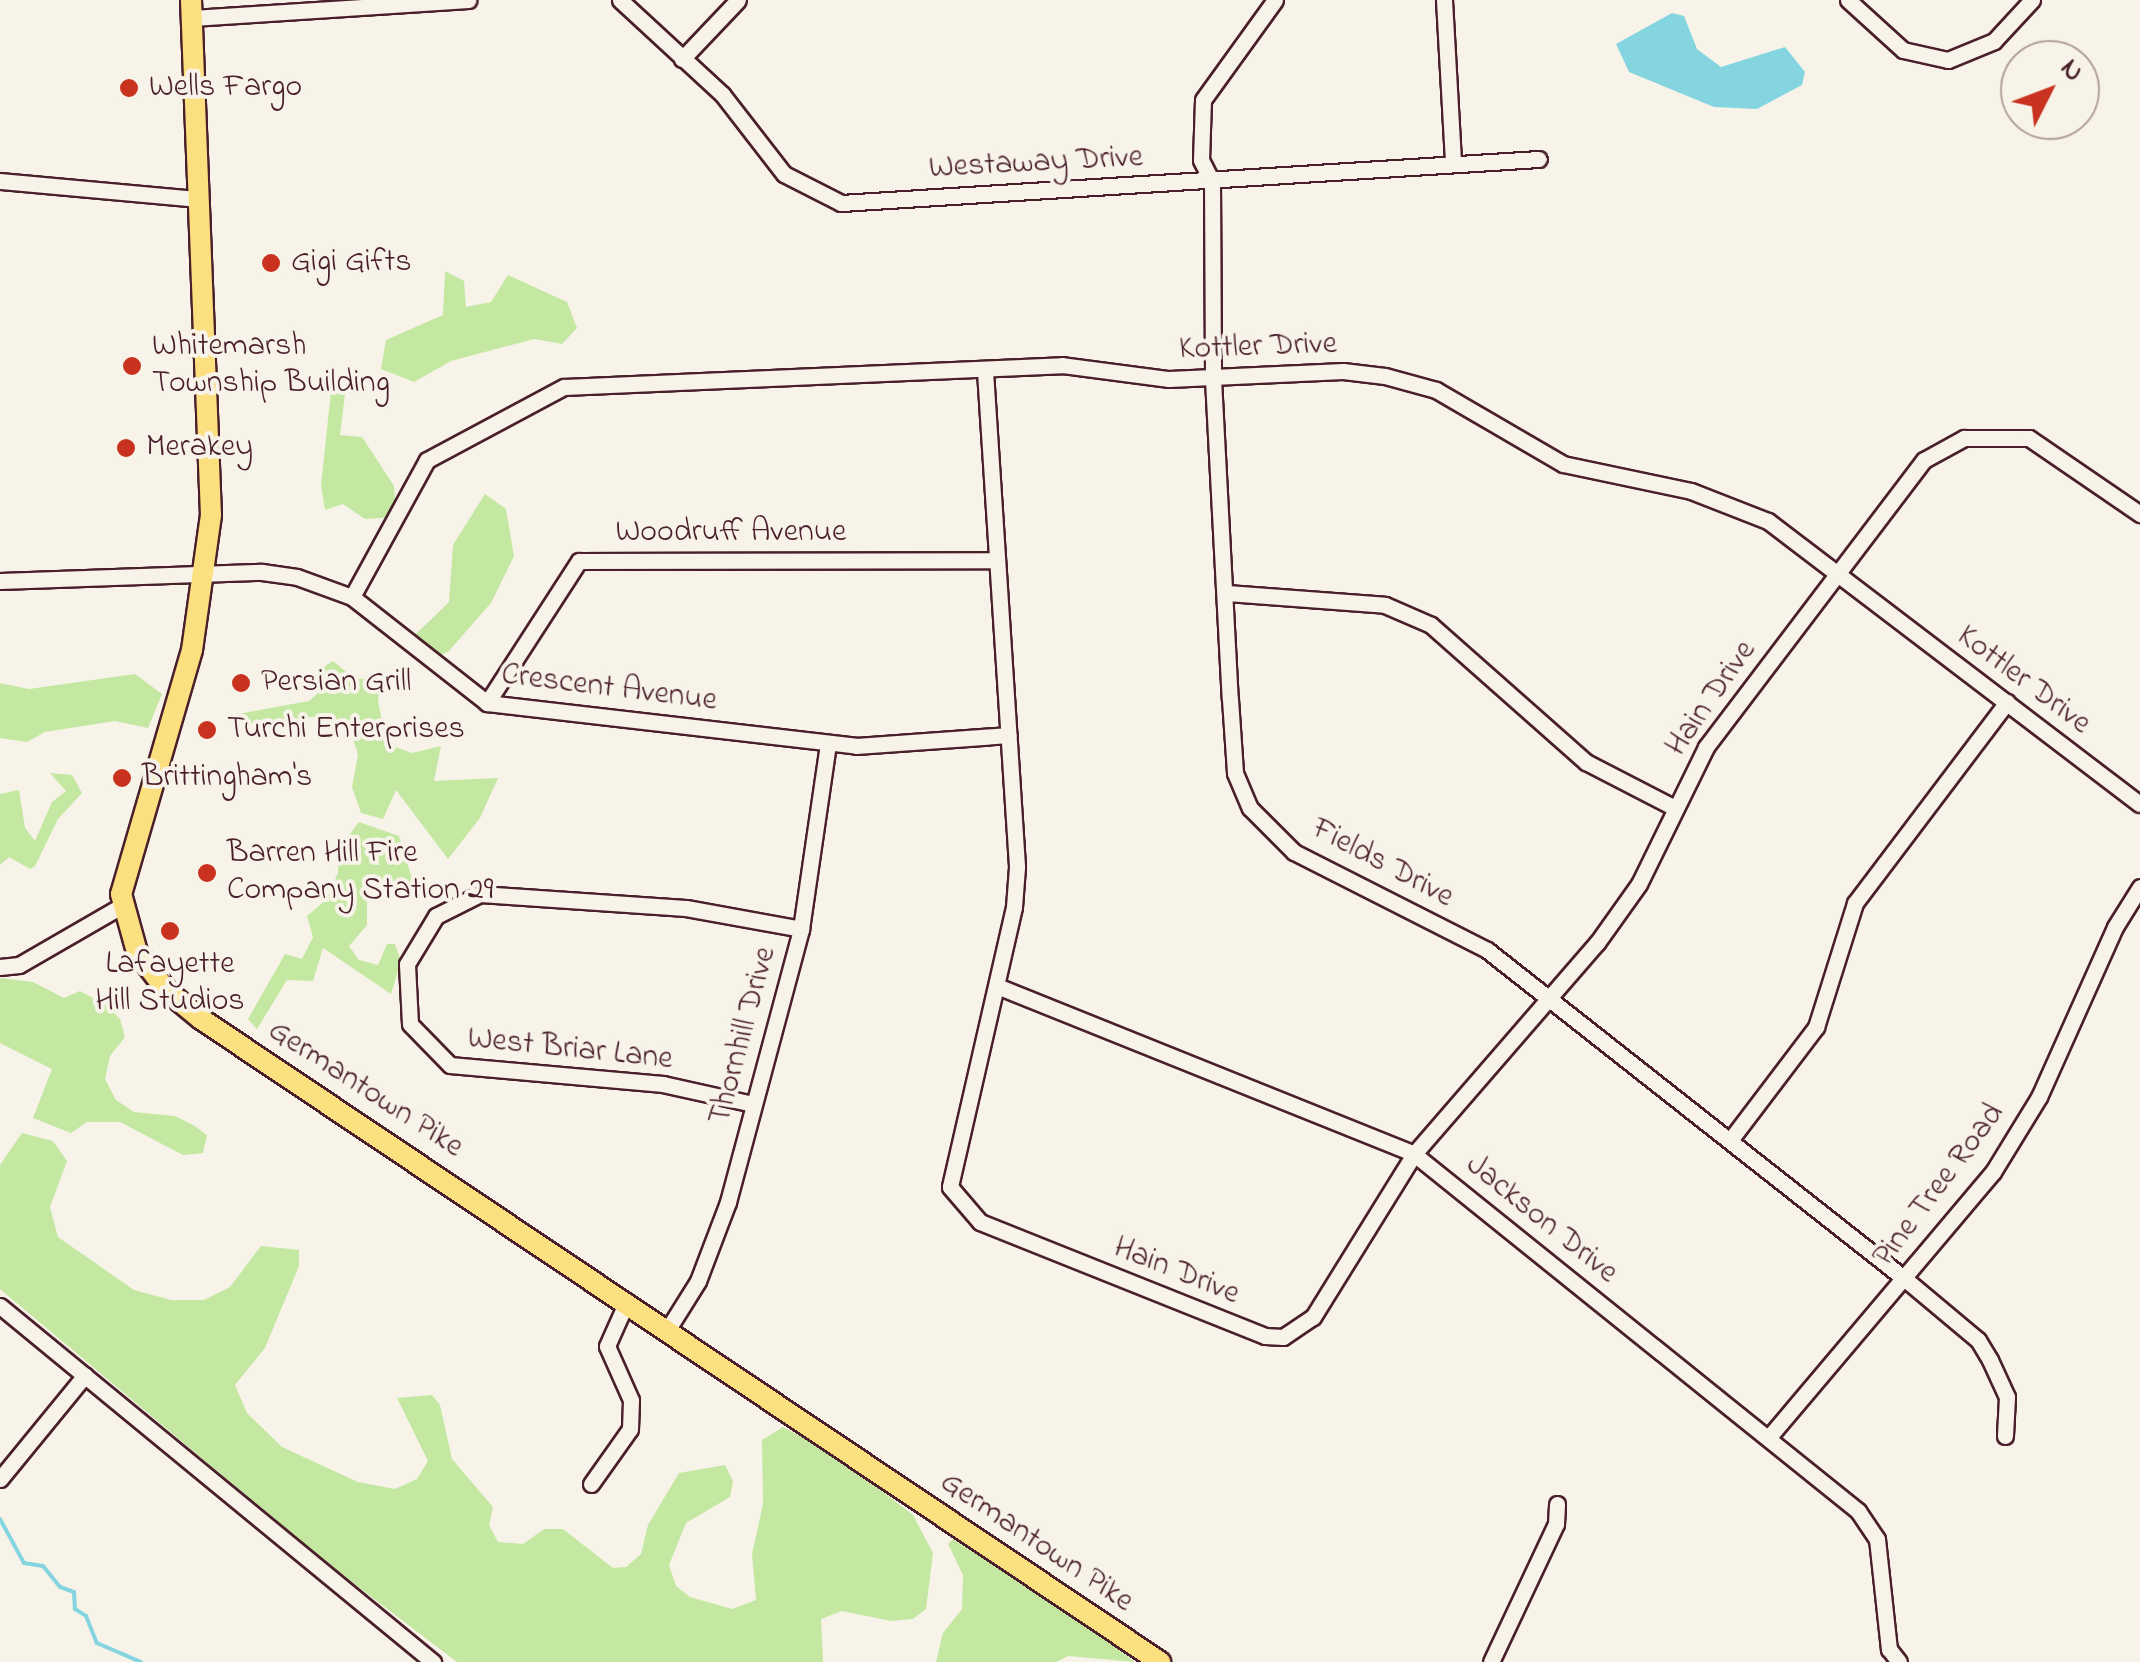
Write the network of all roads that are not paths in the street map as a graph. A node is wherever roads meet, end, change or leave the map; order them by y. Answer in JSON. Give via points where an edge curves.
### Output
{"nodes":[{"id":1,"x":468,"y":0,"type":"edge"},
{"id":2,"x":620,"y":0,"type":"edge"},
{"id":3,"x":738,"y":0,"type":"edge"},
{"id":4,"x":1275,"y":0,"type":"edge"},
{"id":5,"x":1444,"y":0,"type":"edge"},
{"id":6,"x":1848,"y":0,"type":"edge"},
{"id":7,"x":2032,"y":0,"type":"edge"},
{"id":8,"x":192,"y":9,"type":"edge"},
{"id":9,"x":682,"y":58,"type":"junction"},
{"id":10,"x":1539,"y":159,"type":"dead end"},
{"id":11,"x":1453,"y":160,"type":"junction"},
{"id":12,"x":0,"y":181,"type":"edge"},
{"id":13,"x":1212,"y":182,"type":"junction"},
{"id":14,"x":197,"y":199,"type":"junction"},
{"id":15,"x":985,"y":370,"type":"junction"},
{"id":16,"x":1213,"y":379,"type":"junction"},
{"id":17,"x":2140,"y":514,"type":"edge"},
{"id":18,"x":992,"y":560,"type":"junction"},
{"id":19,"x":206,"y":574,"type":"junction"},
{"id":20,"x":1836,"y":574,"type":"junction"},
{"id":21,"x":0,"y":581,"type":"edge"},
{"id":22,"x":1226,"y":593,"type":"junction"},
{"id":23,"x":352,"y":596,"type":"junction"},
{"id":24,"x":2007,"y":702,"type":"junction"},
{"id":25,"x":486,"y":703,"type":"junction"},
{"id":26,"x":1009,"y":734,"type":"junction"},
{"id":27,"x":828,"y":744,"type":"junction"},
{"id":28,"x":2140,"y":804,"type":"edge"},
{"id":29,"x":1675,"y":808,"type":"junction"},
{"id":30,"x":2140,"y":887,"type":"edge"},
{"id":31,"x":121,"y":906,"type":"junction"},
{"id":32,"x":801,"y":929,"type":"junction"},
{"id":33,"x":0,"y":967,"type":"edge"},
{"id":34,"x":996,"y":986,"type":"junction"},
{"id":35,"x":1553,"y":998,"type":"junction"},
{"id":36,"x":753,"y":1104,"type":"junction"},
{"id":37,"x":1731,"y":1139,"type":"junction"},
{"id":38,"x":1414,"y":1154,"type":"junction"},
{"id":39,"x":1906,"y":1279,"type":"junction"},
{"id":40,"x":628,"y":1301,"type":"junction"},
{"id":41,"x":0,"y":1306,"type":"edge"},
{"id":42,"x":668,"y":1328,"type":"junction"},
{"id":43,"x":85,"y":1375,"type":"junction"},
{"id":44,"x":1769,"y":1436,"type":"junction"},
{"id":45,"x":2005,"y":1436,"type":"dead end"},
{"id":46,"x":0,"y":1479,"type":"edge"},
{"id":47,"x":591,"y":1484,"type":"dead end"},
{"id":48,"x":1557,"y":1504,"type":"dead end"},
{"id":49,"x":433,"y":1662,"type":"edge"},
{"id":50,"x":1160,"y":1662,"type":"edge"},
{"id":51,"x":1491,"y":1662,"type":"edge"},
{"id":52,"x":1898,"y":1662,"type":"edge"}],
"edges":[{"from":1,"to":8,"type":"street"},
{"from":2,"to":9,"type":"street","name":"Westaway Drive"},
{"from":3,"to":9,"type":"street"},
{"from":4,"to":13,"type":"street","name":"Fields Drive","via":[[1203,100],[1202,160]]},
{"from":5,"to":11,"type":"street"},
{"from":6,"to":7,"type":"street","via":[[1902,50],[1948,60],[1994,41]]},
{"from":8,"to":14,"type":"main road","name":"Germantown Pike"},
{"from":9,"to":13,"type":"street","name":"Westaway Drive","via":[[722,94],[784,174],[824,199]]},
{"from":10,"to":11,"type":"street","name":"Westaway Drive"},
{"from":11,"to":13,"type":"street","name":"Westaway Drive"},
{"from":12,"to":14,"type":"street"},
{"from":13,"to":16,"type":"street","name":"Fields Drive"},
{"from":14,"to":19,"type":"main road","name":"Germantown Pike","via":[[211,515]]},
{"from":15,"to":16,"type":"street","name":"Kottler Drive","via":[[1062,365]]},
{"from":15,"to":18,"type":"street","name":"Hain Drive"},
{"from":15,"to":23,"type":"street","name":"Kottler Drive","via":[[564,387],[427,460]]},
{"from":16,"to":20,"type":"street","name":"Kottler Drive","via":[[1343,372],[1436,390],[1563,464],[1736,504]]},
{"from":16,"to":22,"type":"street","name":"Fields Drive"},
{"from":17,"to":20,"type":"street","name":"Hain Drive","via":[[2029,438],[1964,438],[1924,460]]},
{"from":18,"to":25,"type":"street","name":"Woodruff Avenue","via":[[579,561]]},
{"from":18,"to":26,"type":"street","name":"Hain Drive"},
{"from":19,"to":21,"type":"street","name":"Crescent Avenue"},
{"from":19,"to":23,"type":"street","name":"Crescent Avenue","via":[[297,577]]},
{"from":19,"to":31,"type":"main road","name":"Germantown Pike","via":[[192,650],[134,833]]},
{"from":20,"to":24,"type":"street","name":"Kottler Drive"},
{"from":20,"to":29,"type":"street","name":"Hain Drive","via":[[1706,747]]},
{"from":22,"to":29,"type":"street","via":[[1384,606],[1431,625],[1586,762]]},
{"from":22,"to":35,"type":"street","name":"Fields Drive","via":[[1235,773],[1250,808],[1294,852],[1487,950]]},
{"from":23,"to":25,"type":"street","name":"Crescent Avenue"},
{"from":24,"to":28,"type":"street","name":"Kottler Drive"},
{"from":24,"to":37,"type":"street","via":[[1855,903],[1816,1027]]},
{"from":25,"to":27,"type":"street","name":"Crescent Avenue"},
{"from":26,"to":27,"type":"street","name":"Crescent Avenue"},
{"from":26,"to":34,"type":"street","name":"Hain Drive","via":[[1017,867]]},
{"from":27,"to":32,"type":"street","name":"Thornhill Drive"},
{"from":29,"to":35,"type":"street","name":"Hain Drive","via":[[1639,884]]},
{"from":30,"to":39,"type":"street","name":"Pine Tree Road","via":[[2115,927],[2039,1097],[1993,1172]]},
{"from":31,"to":33,"type":"street","via":[[19,966]]},
{"from":31,"to":40,"type":"main road","name":"Germantown Pike","via":[[137,952],[186,1008]]},
{"from":32,"to":36,"type":"street","name":"Thornhill Drive"},
{"from":32,"to":36,"type":"street","name":"West Briar Lane","via":[[686,908],[480,894],[436,916],[407,964],[410,1024],[430,1052],[450,1065],[662,1084]]},
{"from":34,"to":38,"type":"street","name":"Jackson Drive"},
{"from":34,"to":38,"type":"street","name":"Hain Drive","via":[[949,1174],[954,1196],[980,1222],[1225,1322],[1284,1338],[1304,1326]]},
{"from":35,"to":37,"type":"street","name":"Fields Drive"},
{"from":35,"to":38,"type":"street","name":"Hain Drive"},
{"from":36,"to":42,"type":"street","name":"Thornhill Drive","via":[[718,1234]]},
{"from":37,"to":39,"type":"street","name":"Fields Drive"},
{"from":38,"to":44,"type":"street","name":"Jackson Drive"},
{"from":39,"to":44,"type":"street","name":"Pine Tree Road"},
{"from":39,"to":45,"type":"street","name":"Fields Drive","via":[[1978,1340],[2007,1397]]},
{"from":40,"to":42,"type":"main road","name":"Germantown Pike"},
{"from":40,"to":47,"type":"street","via":[[606,1346],[631,1400],[631,1421]]},
{"from":41,"to":43,"type":"street"},
{"from":42,"to":50,"type":"main road","name":"Germantown Pike"},
{"from":43,"to":46,"type":"street"},
{"from":43,"to":49,"type":"street"},
{"from":44,"to":52,"type":"street","name":"Jackson Drive","via":[[1858,1511],[1876,1539],[1889,1648]]},
{"from":48,"to":51,"type":"street","via":[[1556,1524]]}]}
